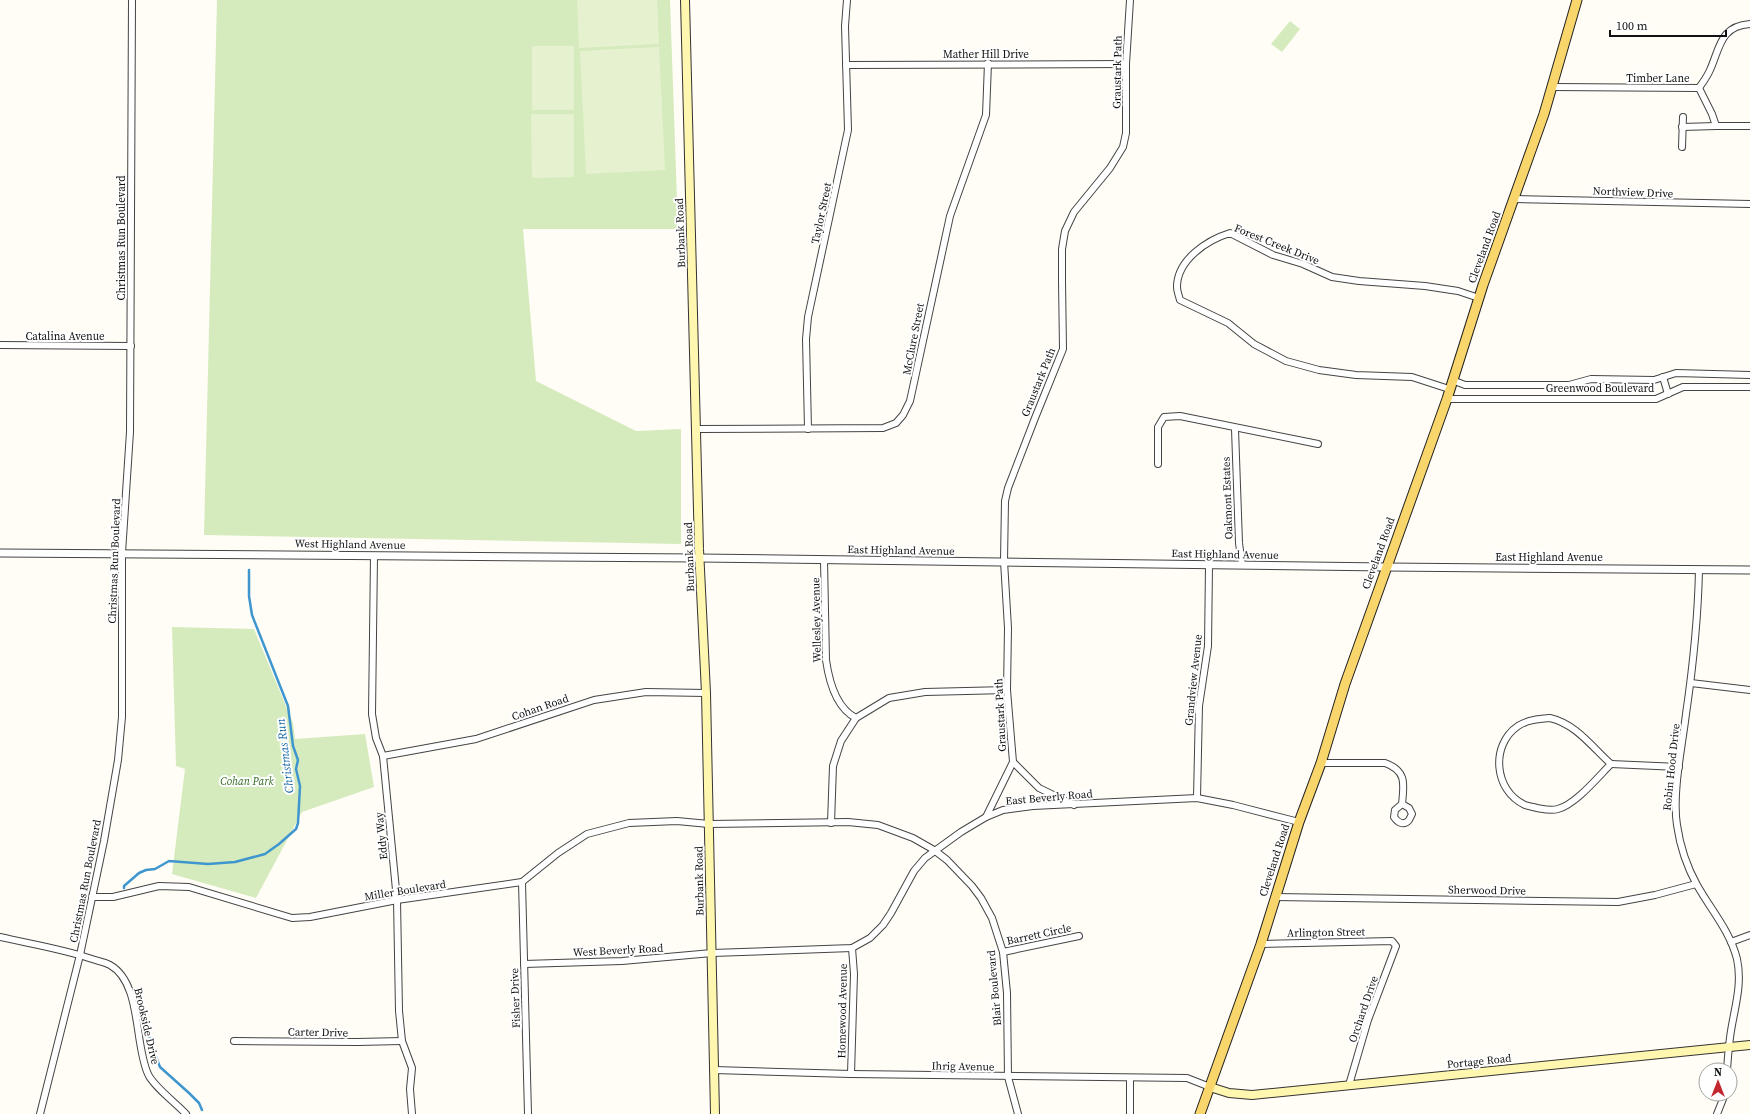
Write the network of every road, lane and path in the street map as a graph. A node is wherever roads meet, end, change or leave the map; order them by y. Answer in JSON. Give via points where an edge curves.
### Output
{"nodes":[{"id":1,"x":132,"y":0,"type":"edge"},
{"id":2,"x":685,"y":0,"type":"edge"},
{"id":3,"x":847,"y":0,"type":"edge"},
{"id":4,"x":1130,"y":0,"type":"edge"},
{"id":5,"x":1577,"y":0,"type":"edge"},
{"id":6,"x":1750,"y":24,"type":"edge"},
{"id":7,"x":988,"y":63,"type":"junction"},
{"id":8,"x":1126,"y":64,"type":"junction"},
{"id":9,"x":846,"y":65,"type":"junction"},
{"id":10,"x":1553,"y":87,"type":"junction"},
{"id":11,"x":1699,"y":88,"type":"junction"},
{"id":12,"x":1682,"y":117,"type":"dead end"},
{"id":13,"x":1716,"y":126,"type":"junction"},
{"id":14,"x":1750,"y":126,"type":"edge"},
{"id":15,"x":1682,"y":127,"type":"junction"},
{"id":16,"x":1682,"y":147,"type":"dead end"},
{"id":17,"x":1515,"y":199,"type":"junction"},
{"id":18,"x":1750,"y":204,"type":"edge"},
{"id":19,"x":1479,"y":298,"type":"junction"},
{"id":20,"x":0,"y":345,"type":"edge"},
{"id":21,"x":131,"y":346,"type":"junction"},
{"id":22,"x":1750,"y":375,"type":"edge"},
{"id":23,"x":1663,"y":377,"type":"junction"},
{"id":24,"x":1451,"y":385,"type":"junction"},
{"id":25,"x":1522,"y":386,"type":"junction"},
{"id":26,"x":1750,"y":387,"type":"edge"},
{"id":27,"x":1668,"y":394,"type":"junction"},
{"id":28,"x":1522,"y":398,"type":"junction"},
{"id":29,"x":1447,"y":399,"type":"junction"},
{"id":30,"x":697,"y":429,"type":"junction"},
{"id":31,"x":808,"y":429,"type":"junction"},
{"id":32,"x":1235,"y":429,"type":"junction"},
{"id":33,"x":1318,"y":444,"type":"dead end"},
{"id":34,"x":1158,"y":464,"type":"dead end"},
{"id":35,"x":0,"y":553,"type":"edge"},
{"id":36,"x":122,"y":553,"type":"junction"},
{"id":37,"x":374,"y":556,"type":"junction"},
{"id":38,"x":699,"y":558,"type":"junction"},
{"id":39,"x":824,"y":560,"type":"junction"},
{"id":40,"x":1004,"y":562,"type":"junction"},
{"id":41,"x":1209,"y":565,"type":"junction"},
{"id":42,"x":1242,"y":565,"type":"junction"},
{"id":43,"x":1386,"y":567,"type":"junction"},
{"id":44,"x":1699,"y":570,"type":"junction"},
{"id":45,"x":1750,"y":570,"type":"edge"},
{"id":46,"x":1691,"y":683,"type":"junction"},
{"id":47,"x":1007,"y":690,"type":"junction"},
{"id":48,"x":1750,"y":690,"type":"edge"},
{"id":49,"x":706,"y":693,"type":"junction"},
{"id":50,"x":856,"y":718,"type":"junction"},
{"id":51,"x":383,"y":756,"type":"junction"},
{"id":52,"x":1013,"y":762,"type":"junction"},
{"id":53,"x":1321,"y":763,"type":"junction"},
{"id":54,"x":1611,"y":764,"type":"junction"},
{"id":55,"x":1679,"y":767,"type":"junction"},
{"id":56,"x":1197,"y":798,"type":"junction"},
{"id":57,"x":1402,"y":804,"type":"dead end"},
{"id":58,"x":1074,"y":805,"type":"junction"},
{"id":59,"x":986,"y":817,"type":"junction"},
{"id":60,"x":1300,"y":822,"type":"junction"},
{"id":61,"x":831,"y":823,"type":"junction"},
{"id":62,"x":709,"y":824,"type":"junction"},
{"id":63,"x":934,"y":850,"type":"junction"},
{"id":64,"x":522,"y":882,"type":"junction"},
{"id":65,"x":1696,"y":884,"type":"junction"},
{"id":66,"x":92,"y":897,"type":"junction"},
{"id":67,"x":1275,"y":897,"type":"junction"},
{"id":68,"x":397,"y":900,"type":"junction"},
{"id":69,"x":1750,"y":935,"type":"edge"},
{"id":70,"x":1079,"y":936,"type":"dead end"},
{"id":71,"x":0,"y":937,"type":"edge"},
{"id":72,"x":1392,"y":940,"type":"joint"},
{"id":73,"x":1731,"y":942,"type":"junction"},
{"id":74,"x":1260,"y":944,"type":"junction"},
{"id":75,"x":852,"y":948,"type":"junction"},
{"id":76,"x":1003,"y":952,"type":"junction"},
{"id":77,"x":712,"y":953,"type":"junction"},
{"id":78,"x":80,"y":955,"type":"junction"},
{"id":79,"x":524,"y":964,"type":"junction"},
{"id":80,"x":234,"y":1041,"type":"dead end"},
{"id":81,"x":402,"y":1041,"type":"junction"},
{"id":82,"x":1750,"y":1045,"type":"edge"},
{"id":83,"x":1728,"y":1047,"type":"junction"},
{"id":84,"x":1727,"y":1062,"type":"edge"},
{"id":85,"x":714,"y":1070,"type":"junction"},
{"id":86,"x":851,"y":1074,"type":"junction"},
{"id":87,"x":1008,"y":1077,"type":"junction"},
{"id":88,"x":1130,"y":1078,"type":"junction"},
{"id":89,"x":1349,"y":1085,"type":"junction"},
{"id":90,"x":1210,"y":1087,"type":"junction"},
{"id":91,"x":1722,"y":1102,"type":"edge"},
{"id":92,"x":40,"y":1114,"type":"edge"},
{"id":93,"x":186,"y":1114,"type":"edge"},
{"id":94,"x":412,"y":1114,"type":"edge"},
{"id":95,"x":528,"y":1114,"type":"edge"},
{"id":96,"x":715,"y":1114,"type":"edge"},
{"id":97,"x":1018,"y":1114,"type":"edge"},
{"id":98,"x":1130,"y":1114,"type":"edge"},
{"id":99,"x":1200,"y":1114,"type":"edge"},
{"id":100,"x":1717,"y":1114,"type":"edge"}],
"edges":[{"from":1,"to":21,"type":"street","name":"Christmas Run Boulevard"},
{"from":2,"to":30,"type":"main road","name":"Burbank Road"},
{"from":3,"to":9,"type":"street","name":"Taylor Street"},
{"from":4,"to":8,"type":"street","name":"Graustark Path"},
{"from":5,"to":10,"type":"main road","name":"Cleveland Road"},
{"from":6,"to":11,"type":"street","name":"Timber Lane","via":[[1739,26],[1727,33],[1721,41],[1707,78]]},
{"from":7,"to":8,"type":"street","name":"Mather Hill Drive"},
{"from":7,"to":9,"type":"street","name":"Mather Hill Drive"},
{"from":7,"to":31,"type":"street","name":"McClure Street","via":[[986,114],[950,216],[913,388],[904,415],[896,423],[883,428]]},
{"from":8,"to":40,"type":"street","name":"Graustark Path","via":[[1126,133],[1123,147],[1110,168],[1074,212],[1065,231],[1062,249],[1063,349],[1008,488],[1005,500]]},
{"from":9,"to":31,"type":"street","name":"Taylor Street","via":[[848,130],[808,317]]},
{"from":10,"to":11,"type":"street","name":"Timber Lane"},
{"from":10,"to":17,"type":"main road","name":"Cleveland Road"},
{"from":11,"to":13,"type":"street"},
{"from":12,"to":15,"type":"street"},
{"from":13,"to":14,"type":"street"},
{"from":13,"to":15,"type":"street"},
{"from":15,"to":16,"type":"street"},
{"from":17,"to":18,"type":"street","name":"Northview Drive"},
{"from":17,"to":19,"type":"main road","name":"Cleveland Road"},
{"from":19,"to":24,"type":"main road","name":"Cleveland Road"},
{"from":19,"to":24,"type":"street","name":"Forest Creek Drive","via":[[1458,291],[1425,286],[1332,277],[1273,254],[1230,233],[1219,236],[1198,250],[1182,267],[1177,287],[1180,300],[1228,323],[1254,344],[1286,361],[1318,370],[1356,375],[1412,377]]},
{"from":20,"to":21,"type":"street","name":"Catalina Avenue"},
{"from":21,"to":36,"type":"street","name":"Christmas Run Boulevard","via":[[130,432]]},
{"from":22,"to":23,"type":"street","name":"Greenwood Boulevard","via":[[1676,373]]},
{"from":23,"to":25,"type":"street","name":"Greenwood Boulevard","via":[[1654,380],[1591,379],[1569,385]]},
{"from":23,"to":27,"type":"street"},
{"from":24,"to":25,"type":"street","name":"Greenwood Boulevard"},
{"from":24,"to":29,"type":"main road","name":"Cleveland Road"},
{"from":25,"to":28,"type":"street"},
{"from":26,"to":27,"type":"street","name":"Greenwood Boulevard","via":[[1683,387]]},
{"from":27,"to":28,"type":"street","name":"Greenwood Boulevard","via":[[1656,399]]},
{"from":28,"to":29,"type":"street","name":"Greenwood Boulevard"},
{"from":29,"to":43,"type":"main road","name":"Cleveland Road"},
{"from":30,"to":31,"type":"street","name":"McClure Street"},
{"from":30,"to":38,"type":"main road","name":"Burbank Road"},
{"from":32,"to":33,"type":"street"},
{"from":32,"to":34,"type":"street","via":[[1180,416],[1164,417],[1158,427]]},
{"from":32,"to":42,"type":"street","name":"Oakmont Estates"},
{"from":35,"to":36,"type":"street","name":"West Highland Avenue"},
{"from":36,"to":37,"type":"street","name":"West Highland Avenue"},
{"from":36,"to":66,"type":"street","name":"Christmas Run Boulevard","via":[[122,717],[118,760]]},
{"from":37,"to":38,"type":"street","name":"West Highland Avenue"},
{"from":37,"to":51,"type":"street","name":"Eddy Way","via":[[372,714],[376,738]]},
{"from":38,"to":39,"type":"street","name":"East Highland Avenue"},
{"from":38,"to":49,"type":"main road","name":"Burbank Road"},
{"from":39,"to":40,"type":"street","name":"East Highland Avenue"},
{"from":39,"to":50,"type":"street","name":"Wellesley Avenue","via":[[828,670],[841,705]]},
{"from":40,"to":41,"type":"street","name":"East Highland Avenue"},
{"from":40,"to":47,"type":"street","name":"Graustark Path","via":[[1008,628]]},
{"from":41,"to":42,"type":"street","name":"East Highland Avenue"},
{"from":41,"to":56,"type":"street","name":"Grandview Avenue","via":[[1208,646],[1199,706]]},
{"from":42,"to":43,"type":"street","name":"East Highland Avenue"},
{"from":43,"to":44,"type":"street","name":"East Highland Avenue"},
{"from":43,"to":53,"type":"main road","name":"Cleveland Road","via":[[1345,684]]},
{"from":44,"to":45,"type":"street","name":"East Highland Avenue"},
{"from":44,"to":46,"type":"street","name":"Robin Hood Drive"},
{"from":46,"to":48,"type":"street"},
{"from":46,"to":55,"type":"street","name":"Robin Hood Drive"},
{"from":47,"to":50,"type":"street","via":[[925,692],[889,698]]},
{"from":47,"to":52,"type":"street","name":"Graustark Path"},
{"from":49,"to":51,"type":"street","name":"Cohan Road","via":[[646,692],[594,700],[476,739]]},
{"from":49,"to":62,"type":"main road","name":"Burbank Road"},
{"from":50,"to":61,"type":"street","via":[[841,741],[833,766]]},
{"from":51,"to":68,"type":"street","name":"Eddy Way"},
{"from":52,"to":58,"type":"street","name":"Graustark Path","via":[[1039,788]]},
{"from":52,"to":59,"type":"street","name":"Graustark Path"},
{"from":53,"to":57,"type":"street","via":[[1385,763],[1394,766],[1402,774]]},
{"from":53,"to":60,"type":"main road","name":"Cleveland Road"},
{"from":54,"to":54,"type":"street","via":[[1578,732],[1561,721],[1550,718],[1529,721],[1517,726],[1500,750],[1498,762],[1501,778],[1510,793],[1524,804],[1543,809],[1557,809],[1569,803]]},
{"from":54,"to":55,"type":"street"},
{"from":55,"to":65,"type":"street","name":"Robin Hood Drive","via":[[1676,825],[1681,847]]},
{"from":56,"to":58,"type":"street","name":"East Beverly Road"},
{"from":56,"to":60,"type":"street","name":"East Beverly Road"},
{"from":58,"to":59,"type":"street","name":"East Beverly Road","via":[[1003,810]]},
{"from":59,"to":63,"type":"street","name":"East Beverly Road"},
{"from":60,"to":67,"type":"main road","name":"Cleveland Road"},
{"from":61,"to":62,"type":"street","name":"Blair Boulevard"},
{"from":61,"to":63,"type":"street","name":"Blair Boulevard","via":[[865,823],[878,826],[913,838]]},
{"from":62,"to":64,"type":"street","via":[[677,821],[628,823],[606,828],[587,834]]},
{"from":62,"to":77,"type":"main road","name":"Burbank Road"},
{"from":63,"to":75,"type":"street","name":"East Beverly Road","via":[[914,871],[883,925],[870,938]]},
{"from":63,"to":76,"type":"street","name":"Blair Boulevard","via":[[962,874],[981,898],[992,918]]},
{"from":64,"to":68,"type":"street","name":"Miller Boulevard"},
{"from":64,"to":79,"type":"street","name":"Fisher Drive"},
{"from":65,"to":67,"type":"street","name":"Sherwood Drive","via":[[1618,902]]},
{"from":65,"to":73,"type":"street","name":"Robin Hood Drive"},
{"from":66,"to":68,"type":"street","name":"Miller Boulevard","via":[[113,897],[159,886],[189,887],[292,918],[310,917]]},
{"from":66,"to":78,"type":"street","name":"Christmas Run Boulevard"},
{"from":67,"to":74,"type":"main road","name":"Cleveland Road"},
{"from":68,"to":81,"type":"street","name":"Eddy Way"},
{"from":69,"to":73,"type":"street"},
{"from":70,"to":76,"type":"street","name":"Barrett Circle"},
{"from":71,"to":78,"type":"street","name":"Brookside Drive"},
{"from":72,"to":74,"type":"street","name":"Arlington Street"},
{"from":72,"to":89,"type":"street","name":"Orchard Drive","via":[[1396,946],[1368,1020]]},
{"from":73,"to":83,"type":"street","name":"Robin Hood Drive","via":[[1737,960],[1739,983]]},
{"from":74,"to":90,"type":"main road","name":"Cleveland Road"},
{"from":75,"to":77,"type":"street","name":"East Beverly Road"},
{"from":75,"to":86,"type":"street","name":"Homewood Avenue","via":[[854,974]]},
{"from":76,"to":87,"type":"street","name":"Blair Boulevard","via":[[1007,994]]},
{"from":77,"to":79,"type":"street","name":"West Beverly Road","via":[[622,961]]},
{"from":77,"to":85,"type":"main road","name":"Burbank Road"},
{"from":78,"to":92,"type":"street","name":"Christmas Run Boulevard"},
{"from":78,"to":93,"type":"street","name":"Brookside Drive","via":[[110,965],[126,980],[148,1076]]},
{"from":79,"to":95,"type":"street","name":"Fisher Drive"},
{"from":80,"to":81,"type":"street","name":"Carter Drive"},
{"from":81,"to":94,"type":"street","name":"Eddy Way","via":[[412,1068]]},
{"from":82,"to":83,"type":"main road","name":"Portage Road"},
{"from":83,"to":84,"type":"street","name":"Robin Hood Drive"},
{"from":83,"to":89,"type":"main road","name":"Portage Road"},
{"from":85,"to":86,"type":"street","name":"Ihrig Avenue"},
{"from":85,"to":96,"type":"main road","name":"Burbank Road"},
{"from":86,"to":87,"type":"street","name":"Ihrig Avenue"},
{"from":87,"to":88,"type":"street","name":"Ihrig Avenue"},
{"from":87,"to":97,"type":"street","name":"Blair Boulevard"},
{"from":88,"to":90,"type":"street","name":"Ihrig Avenue","via":[[1187,1078]]},
{"from":88,"to":98,"type":"street"},
{"from":89,"to":90,"type":"main road","name":"Portage Road","via":[[1252,1095],[1228,1093]]},
{"from":90,"to":99,"type":"main road","name":"Cleveland Road"},
{"from":91,"to":100,"type":"street"}]}
